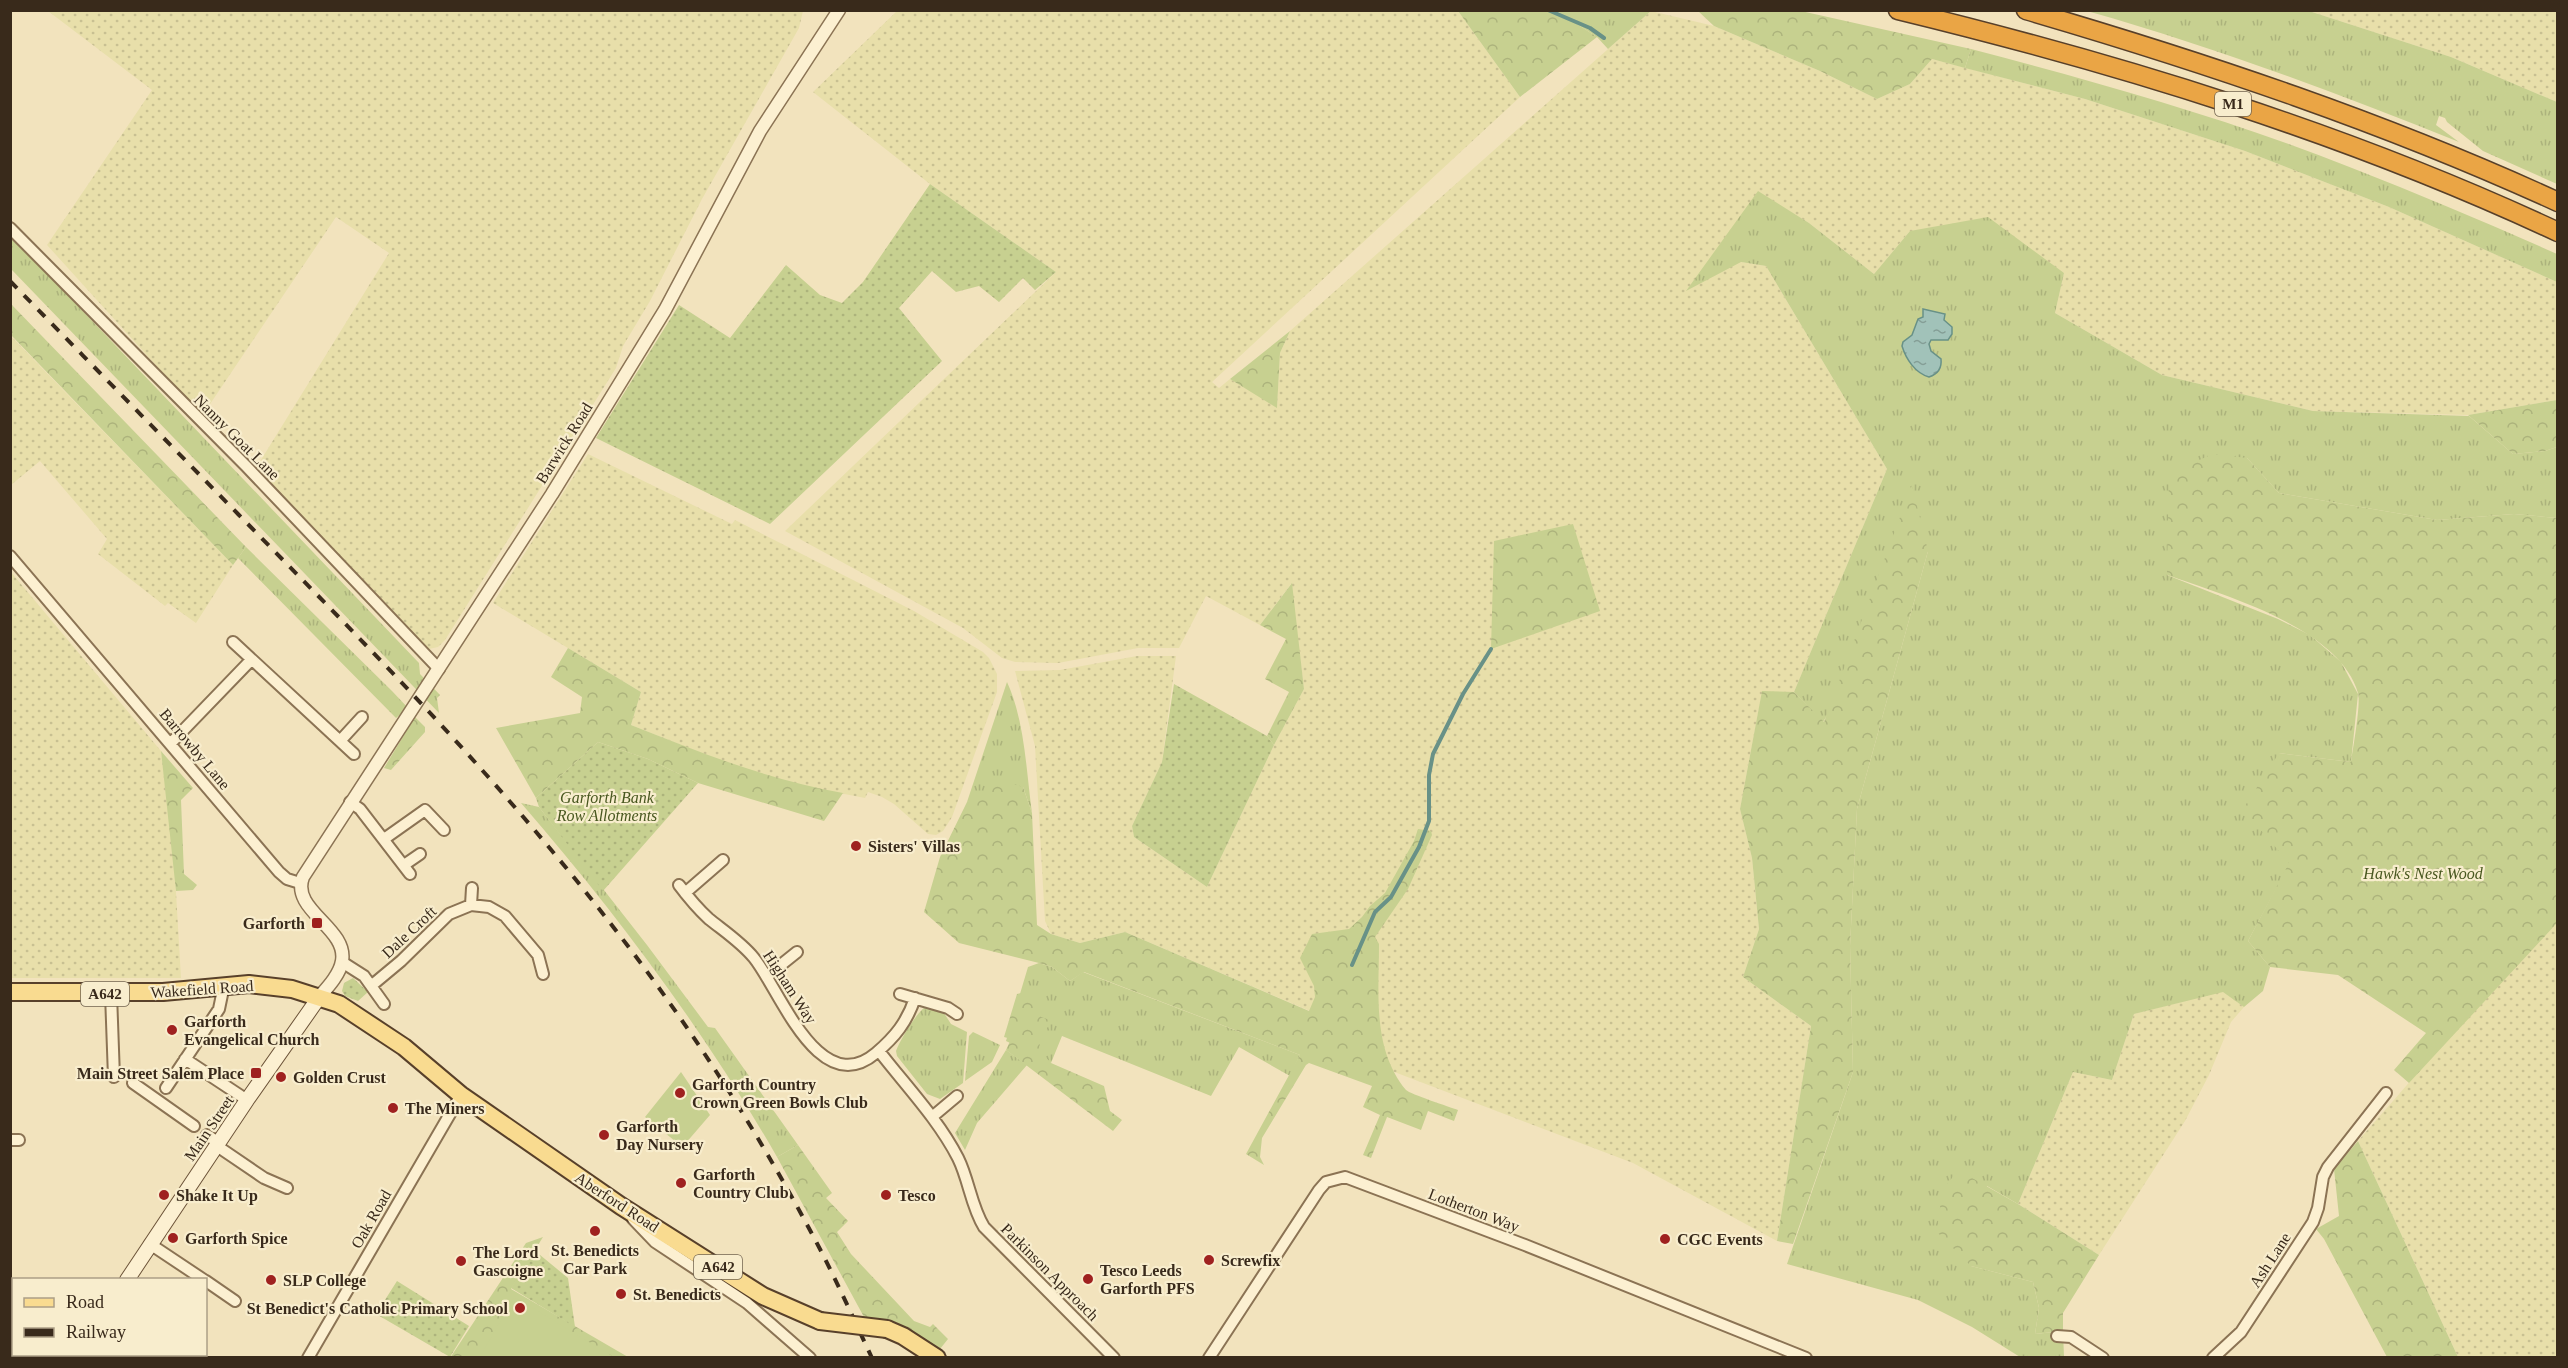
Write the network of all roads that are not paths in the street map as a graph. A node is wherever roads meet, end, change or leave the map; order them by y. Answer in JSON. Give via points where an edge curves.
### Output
{"nodes":[{"id":1,"x":839,"y":10,"type":"edge"},
{"id":2,"x":1898,"y":10,"type":"edge"},
{"id":3,"x":2026,"y":10,"type":"edge"},
{"id":4,"x":2558,"y":202,"type":"edge"},
{"id":5,"x":10,"y":228,"type":"edge"},
{"id":6,"x":2558,"y":232,"type":"edge"},
{"id":7,"x":10,"y":556,"type":"edge"},
{"id":8,"x":233,"y":642,"type":"dead end"},
{"id":9,"x":251,"y":660,"type":"junction"},
{"id":10,"x":439,"y":669,"type":"junction"},
{"id":11,"x":362,"y":717,"type":"dead end"},
{"id":12,"x":340,"y":741,"type":"junction"},
{"id":13,"x":170,"y":744,"type":"junction"},
{"id":14,"x":354,"y":754,"type":"dead end"},
{"id":15,"x":350,"y":802,"type":"junction"},
{"id":16,"x":444,"y":830,"type":"dead end"},
{"id":17,"x":384,"y":839,"type":"junction"},
{"id":18,"x":420,"y":854,"type":"dead end"},
{"id":19,"x":723,"y":860,"type":"dead end"},
{"id":20,"x":300,"y":883,"type":"junction"},
{"id":21,"x":472,"y":888,"type":"dead end"},
{"id":22,"x":471,"y":905,"type":"junction"},
{"id":23,"x":797,"y":952,"type":"dead end"},
{"id":24,"x":342,"y":962,"type":"junction"},
{"id":25,"x":543,"y":974,"type":"dead end"},
{"id":26,"x":767,"y":976,"type":"junction"},
{"id":27,"x":224,"y":985,"type":"junction"},
{"id":28,"x":371,"y":986,"type":"junction"},
{"id":29,"x":10,"y":992,"type":"edge"},
{"id":30,"x":111,"y":994,"type":"junction"},
{"id":31,"x":900,"y":994,"type":"dead end"},
{"id":32,"x":320,"y":996,"type":"junction"},
{"id":33,"x":915,"y":998,"type":"junction"},
{"id":34,"x":384,"y":1004,"type":"dead end"},
{"id":35,"x":957,"y":1014,"type":"dead end"},
{"id":36,"x":879,"y":1050,"type":"junction"},
{"id":37,"x":185,"y":1059,"type":"junction"},
{"id":38,"x":114,"y":1077,"type":"dead end"},
{"id":39,"x":133,"y":1083,"type":"dead end"},
{"id":40,"x":166,"y":1088,"type":"dead end"},
{"id":41,"x":2385,"y":1093,"type":"dead end"},
{"id":42,"x":461,"y":1095,"type":"junction"},
{"id":43,"x":957,"y":1096,"type":"dead end"},
{"id":44,"x":247,"y":1100,"type":"junction"},
{"id":45,"x":932,"y":1117,"type":"junction"},
{"id":46,"x":194,"y":1126,"type":"dead end"},
{"id":47,"x":214,"y":1142,"type":"junction"},
{"id":48,"x":287,"y":1188,"type":"dead end"},
{"id":49,"x":621,"y":1206,"type":"junction"},
{"id":50,"x":150,"y":1244,"type":"junction"},
{"id":51,"x":128,"y":1278,"type":"edge"},
{"id":52,"x":202,"y":1278,"type":"edge"},
{"id":53,"x":207,"y":1281,"type":"edge"},
{"id":54,"x":235,"y":1301,"type":"dead end"},
{"id":55,"x":2057,"y":1336,"type":"dead end"},
{"id":56,"x":308,"y":1358,"type":"edge"},
{"id":57,"x":810,"y":1358,"type":"edge"},
{"id":58,"x":937,"y":1358,"type":"edge"},
{"id":59,"x":1114,"y":1358,"type":"edge"},
{"id":60,"x":1209,"y":1358,"type":"edge"},
{"id":61,"x":1806,"y":1358,"type":"edge"},
{"id":62,"x":2103,"y":1358,"type":"edge"},
{"id":63,"x":2213,"y":1358,"type":"edge"}],
"edges":[{"from":1,"to":10,"type":"street","name":"Barwick Road","via":[[760,131],[665,310]]},
{"from":2,"to":6,"type":"highway","number":"M1","via":[[2151,77],[2292,123],[2422,172]]},
{"from":3,"to":4,"type":"highway","number":"M1","via":[[2160,49],[2301,98],[2432,147]]},
{"from":5,"to":10,"type":"street","name":"Nanny Goat Lane","via":[[246,466]]},
{"from":7,"to":13,"type":"street","name":"Barrowby Lane"},
{"from":8,"to":9,"type":"street"},
{"from":9,"to":12,"type":"street"},
{"from":9,"to":13,"type":"street"},
{"from":10,"to":15,"type":"street","name":"Barwick Road"},
{"from":11,"to":12,"type":"street"},
{"from":12,"to":14,"type":"street"},
{"from":13,"to":20,"type":"street","name":"Barrowby Lane","via":[[279,872]]},
{"from":15,"to":17,"type":"street"},
{"from":15,"to":20,"type":"street","name":"Barwick Road"},
{"from":16,"to":17,"type":"street","via":[[425,810]]},
{"from":17,"to":18,"type":"street","via":[[407,870]]},
{"from":19,"to":26,"type":"street","name":"Higham Way","via":[[682,889],[696,907],[753,957]]},
{"from":20,"to":24,"type":"street","via":[[304,899],[340,945]]},
{"from":21,"to":22,"type":"street"},
{"from":22,"to":25,"type":"street","via":[[505,916],[538,955]]},
{"from":22,"to":28,"type":"street","name":"Dale Croft","via":[[449,914]]},
{"from":23,"to":26,"type":"street"},
{"from":24,"to":28,"type":"street","via":[[357,970]]},
{"from":24,"to":32,"type":"street"},
{"from":26,"to":36,"type":"street","name":"Higham Way","via":[[799,1030],[821,1055],[853,1064],[869,1059]]},
{"from":27,"to":30,"type":"main road","name":"Wakefield Road","number":"A642"},
{"from":27,"to":32,"type":"main road","name":"Wakefield Road","number":"A642","via":[[273,985]]},
{"from":27,"to":37,"type":"street","via":[[219,1009]]},
{"from":28,"to":34,"type":"street"},
{"from":29,"to":30,"type":"main road","name":"Wakefield Road","number":"A642"},
{"from":30,"to":38,"type":"street"},
{"from":31,"to":33,"type":"street"},
{"from":32,"to":42,"type":"main road","name":"Aberford Road","number":"A642","via":[[387,1035]]},
{"from":32,"to":44,"type":"main road","name":"Main Street"},
{"from":33,"to":35,"type":"street"},
{"from":33,"to":36,"type":"street","name":"Higham Way","via":[[906,1021]]},
{"from":36,"to":45,"type":"street","name":"Parkinson Approach"},
{"from":37,"to":40,"type":"street"},
{"from":37,"to":44,"type":"street"},
{"from":39,"to":46,"type":"street"},
{"from":41,"to":63,"type":"street","name":"Ash Lane","via":[[2328,1167],[2313,1222],[2241,1332]]},
{"from":42,"to":49,"type":"main road","name":"Aberford Road","number":"A642"},
{"from":42,"to":56,"type":"street","name":"Oak Road"},
{"from":43,"to":45,"type":"street"},
{"from":44,"to":47,"type":"main road","name":"Main Street"},
{"from":45,"to":59,"type":"street","name":"Parkinson Approach","via":[[958,1159],[984,1227]]},
{"from":47,"to":48,"type":"street","via":[[264,1178]]},
{"from":47,"to":50,"type":"main road","name":"Main Street"},
{"from":49,"to":57,"type":"street","via":[[656,1242],[747,1303]]},
{"from":49,"to":58,"type":"main road","name":"Aberford Road","number":"A642","bridge":true,"via":[[763,1296],[820,1321],[887,1329]]},
{"from":50,"to":51,"type":"main road","name":"Main Street"},
{"from":50,"to":52,"type":"street"},
{"from":53,"to":54,"type":"street"},
{"from":55,"to":62,"type":"street","via":[[2071,1337]]},
{"from":60,"to":61,"type":"street","name":"Lotherton Way","via":[[1319,1190],[1326,1182],[1345,1177]]}]}
